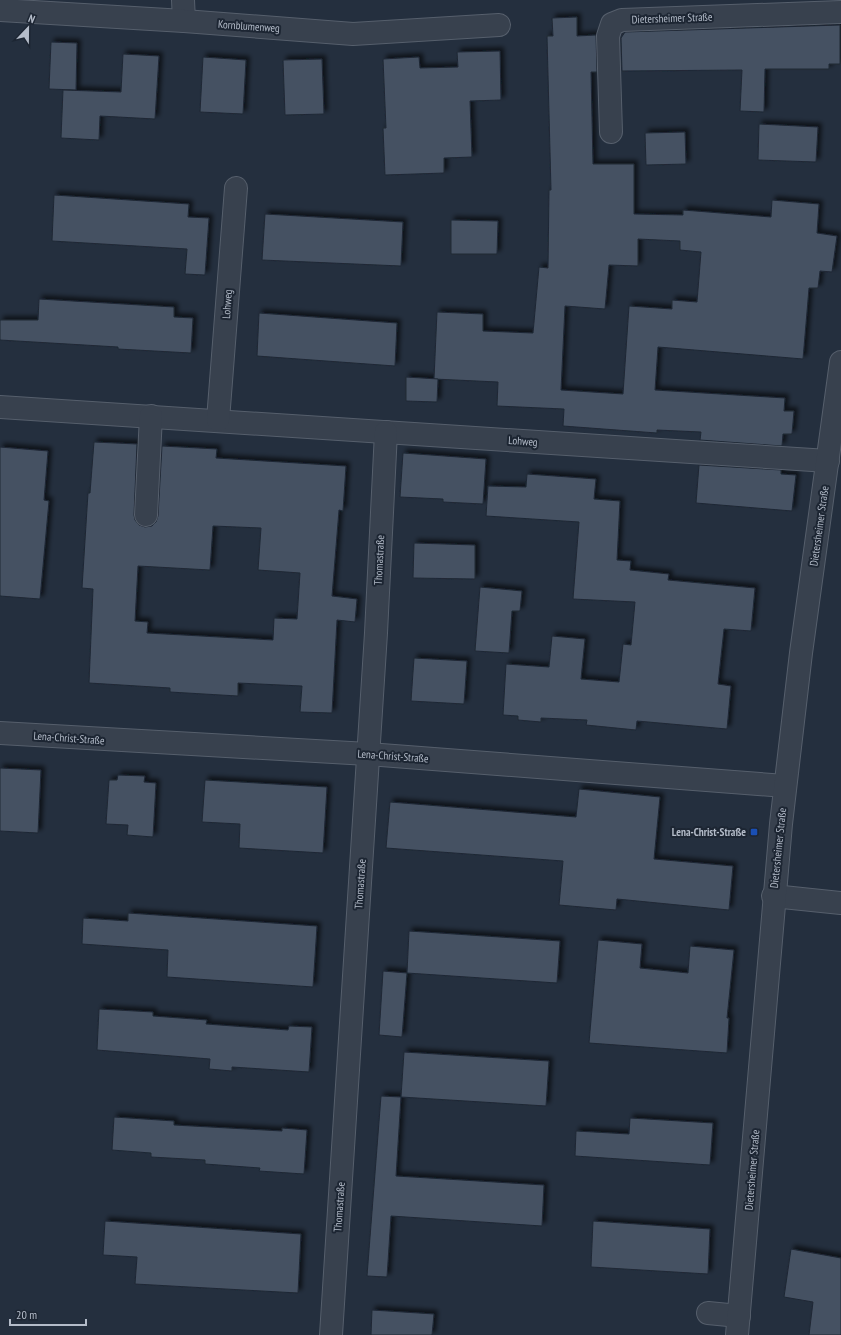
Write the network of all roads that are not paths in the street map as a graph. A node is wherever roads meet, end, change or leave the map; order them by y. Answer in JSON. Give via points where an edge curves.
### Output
{"nodes":[{"id":1,"x":0,"y":10,"type":"edge"},
{"id":2,"x":184,"y":10,"type":"edge"},
{"id":3,"x":841,"y":12,"type":"edge"},
{"id":4,"x":499,"y":25,"type":"dead end"},
{"id":5,"x":611,"y":132,"type":"dead end"},
{"id":6,"x":236,"y":188,"type":"dead end"},
{"id":7,"x":841,"y":362,"type":"edge"},
{"id":8,"x":0,"y":407,"type":"edge"},
{"id":9,"x":151,"y":416,"type":"junction"},
{"id":10,"x":218,"y":420,"type":"junction"},
{"id":11,"x":386,"y":432,"type":"junction"},
{"id":12,"x":828,"y":461,"type":"junction"},
{"id":13,"x":146,"y":515,"type":"dead end"},
{"id":14,"x":0,"y":733,"type":"edge"},
{"id":15,"x":368,"y":754,"type":"junction"},
{"id":16,"x":785,"y":786,"type":"junction"},
{"id":17,"x":773,"y":896,"type":"junction"},
{"id":18,"x":841,"y":903,"type":"edge"},
{"id":19,"x":708,"y":1313,"type":"dead end"},
{"id":20,"x":738,"y":1325,"type":"edge"},
{"id":21,"x":331,"y":1335,"type":"edge"}],
"edges":[{"from":1,"to":2,"type":"street","name":"Kornblumenweg"},
{"from":2,"to":4,"type":"street","name":"Kornblumenweg","via":[[353,34]]},
{"from":3,"to":5,"type":"street","name":"Dietersheimer Straße","via":[[622,20],[612,24],[608,36]]},
{"from":6,"to":10,"type":"street","name":"Lohweg"},
{"from":7,"to":12,"type":"street","name":"Dietersheimer Straße"},
{"from":8,"to":9,"type":"street","name":"Lohweg"},
{"from":9,"to":10,"type":"street","name":"Lohweg"},
{"from":9,"to":13,"type":"street"},
{"from":10,"to":11,"type":"street","name":"Lohweg"},
{"from":11,"to":12,"type":"street","name":"Lohweg"},
{"from":11,"to":15,"type":"street","name":"Thomastraße"},
{"from":12,"to":16,"type":"street","name":"Dietersheimer Straße"},
{"from":14,"to":15,"type":"street","name":"Lena-Christ-Straße"},
{"from":15,"to":16,"type":"street","name":"Lena-Christ-Straße"},
{"from":15,"to":21,"type":"street","name":"Thomastraße"},
{"from":16,"to":17,"type":"street","name":"Dietersheimer Straße"},
{"from":17,"to":18,"type":"street"},
{"from":17,"to":20,"type":"street","name":"Dietersheimer Straße"},
{"from":19,"to":20,"type":"street"}]}
